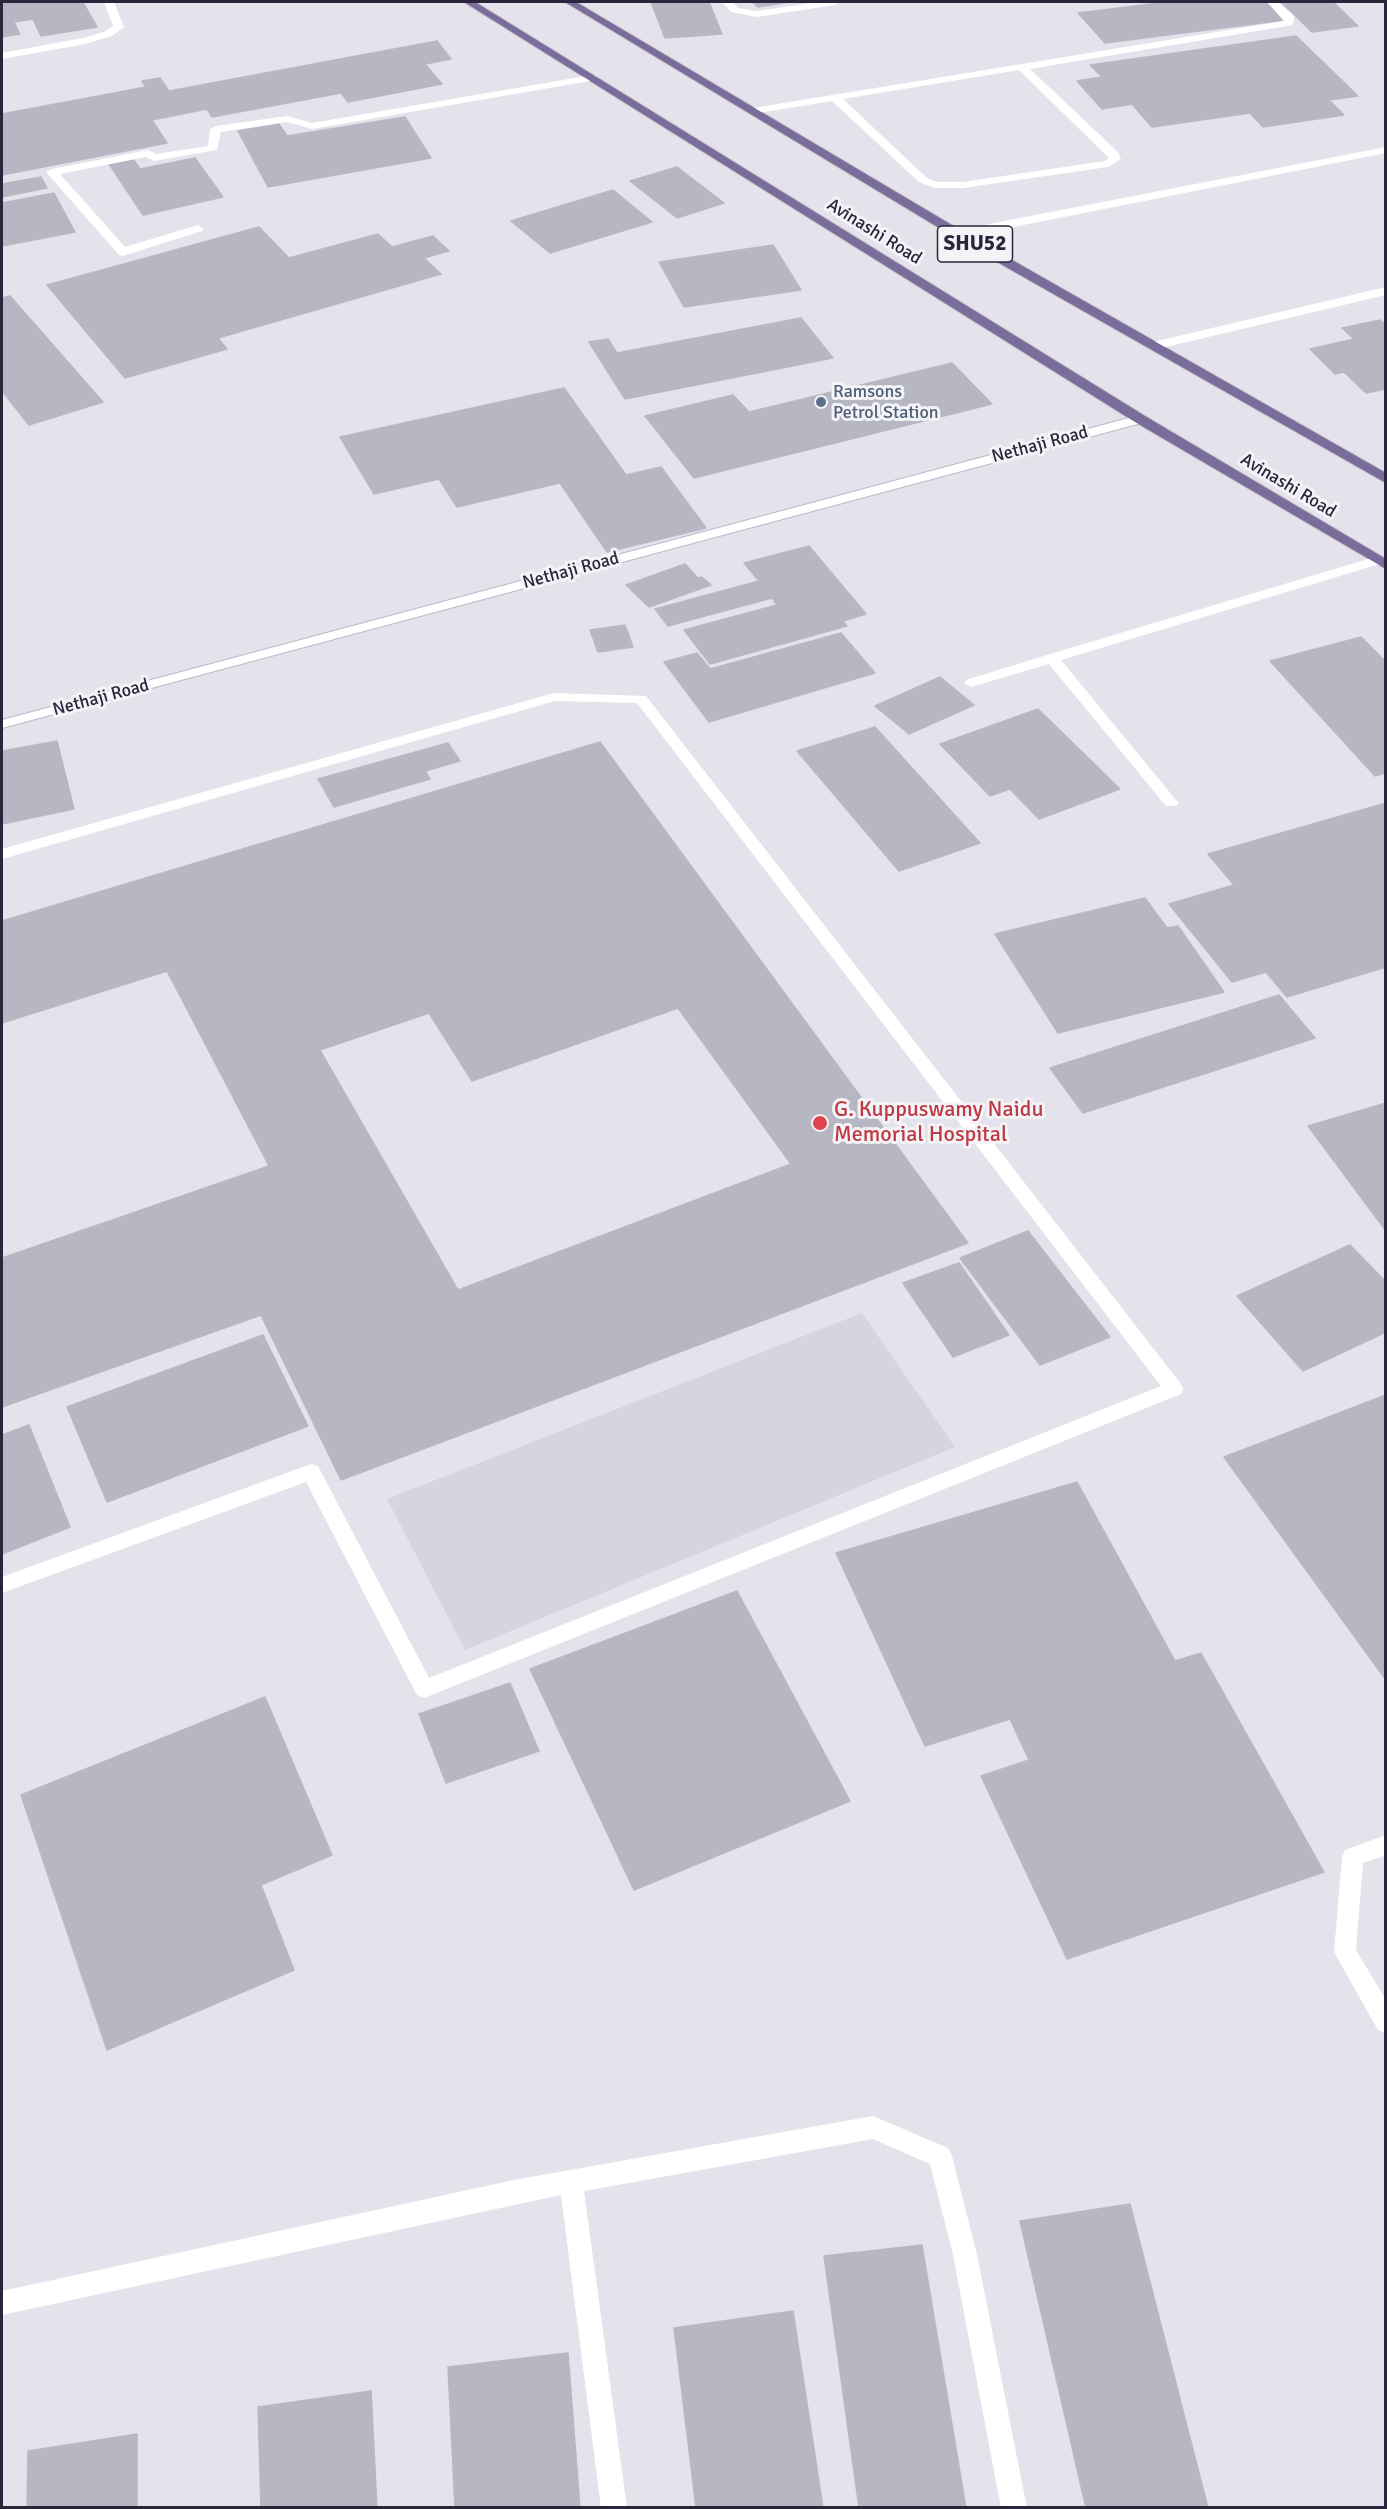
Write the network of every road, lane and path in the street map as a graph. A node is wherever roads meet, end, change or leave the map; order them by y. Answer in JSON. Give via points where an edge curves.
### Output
{"nodes":[{"id":1,"x":109,"y":2,"type":"edge"},
{"id":2,"x":469,"y":2,"type":"edge"},
{"id":3,"x":570,"y":2,"type":"edge"},
{"id":4,"x":727,"y":2,"type":"edge"},
{"id":5,"x":835,"y":2,"type":"edge"},
{"id":6,"x":1272,"y":2,"type":"edge"},
{"id":7,"x":2,"y":56,"type":"edge"},
{"id":8,"x":1023,"y":68,"type":"junction"},
{"id":9,"x":592,"y":78,"type":"junction"},
{"id":10,"x":836,"y":98,"type":"junction"},
{"id":11,"x":753,"y":111,"type":"junction"},
{"id":12,"x":1386,"y":150,"type":"edge"},
{"id":13,"x":198,"y":229,"type":"dead end"},
{"id":14,"x":958,"y":234,"type":"junction"},
{"id":15,"x":1386,"y":291,"type":"edge"},
{"id":16,"x":1153,"y":346,"type":"junction"},
{"id":17,"x":1140,"y":418,"type":"junction"},
{"id":18,"x":1386,"y":479,"type":"edge"},
{"id":19,"x":1382,"y":562,"type":"edge"},
{"id":20,"x":1052,"y":658,"type":"junction"},
{"id":21,"x":971,"y":683,"type":"dead end"},
{"id":22,"x":2,"y":724,"type":"edge"},
{"id":23,"x":1171,"y":803,"type":"dead end"},
{"id":24,"x":2,"y":854,"type":"edge"},
{"id":25,"x":2,"y":1585,"type":"edge"},
{"id":26,"x":1386,"y":1845,"type":"edge"},
{"id":27,"x":1386,"y":2022,"type":"edge"},
{"id":28,"x":571,"y":2181,"type":"junction"},
{"id":29,"x":2,"y":2303,"type":"edge"},
{"id":30,"x":614,"y":2508,"type":"edge"},
{"id":31,"x":1014,"y":2508,"type":"edge"}],
"edges":[{"from":1,"to":7,"type":"street","via":[[119,27],[108,34]]},
{"from":2,"to":9,"type":"main road","name":"Avinashi Road","number":"SHU52"},
{"from":3,"to":11,"type":"main road","name":"Avinashi Road","number":"SHU52"},
{"from":4,"to":5,"type":"street","via":[[735,10],[757,14]]},
{"from":6,"to":8,"type":"street","via":[[1290,18],[1289,23]]},
{"from":8,"to":10,"type":"street"},
{"from":8,"to":10,"type":"street","via":[[1115,159],[1108,164],[963,185],[935,185],[923,180]]},
{"from":9,"to":13,"type":"street","via":[[312,126],[287,119],[216,129],[213,148],[154,158],[148,153],[52,172],[123,252]]},
{"from":9,"to":17,"type":"main road","name":"Avinashi Road","number":"SHU52"},
{"from":10,"to":11,"type":"street"},
{"from":11,"to":14,"type":"main road","name":"Avinashi Road","number":"SHU52"},
{"from":12,"to":14,"type":"street"},
{"from":14,"to":16,"type":"main road","name":"Avinashi Road","number":"SHU52"},
{"from":15,"to":16,"type":"street"},
{"from":16,"to":18,"type":"main road","name":"Avinashi Road","number":"SHU52"},
{"from":17,"to":19,"type":"main road","name":"Avinashi Road","number":"SHU52"},
{"from":17,"to":22,"type":"street","name":"Nethaji Road"},
{"from":19,"to":20,"type":"street"},
{"from":20,"to":21,"type":"street"},
{"from":20,"to":23,"type":"street"},
{"from":24,"to":25,"type":"street","via":[[554,697],[640,699],[1174,1389],[424,1689],[312,1472]]},
{"from":26,"to":27,"type":"street","via":[[1353,1857],[1345,1952]]},
{"from":28,"to":29,"type":"street"},
{"from":28,"to":30,"type":"street"},
{"from":28,"to":31,"type":"street","via":[[873,2127],[940,2156],[965,2255]]}]}
